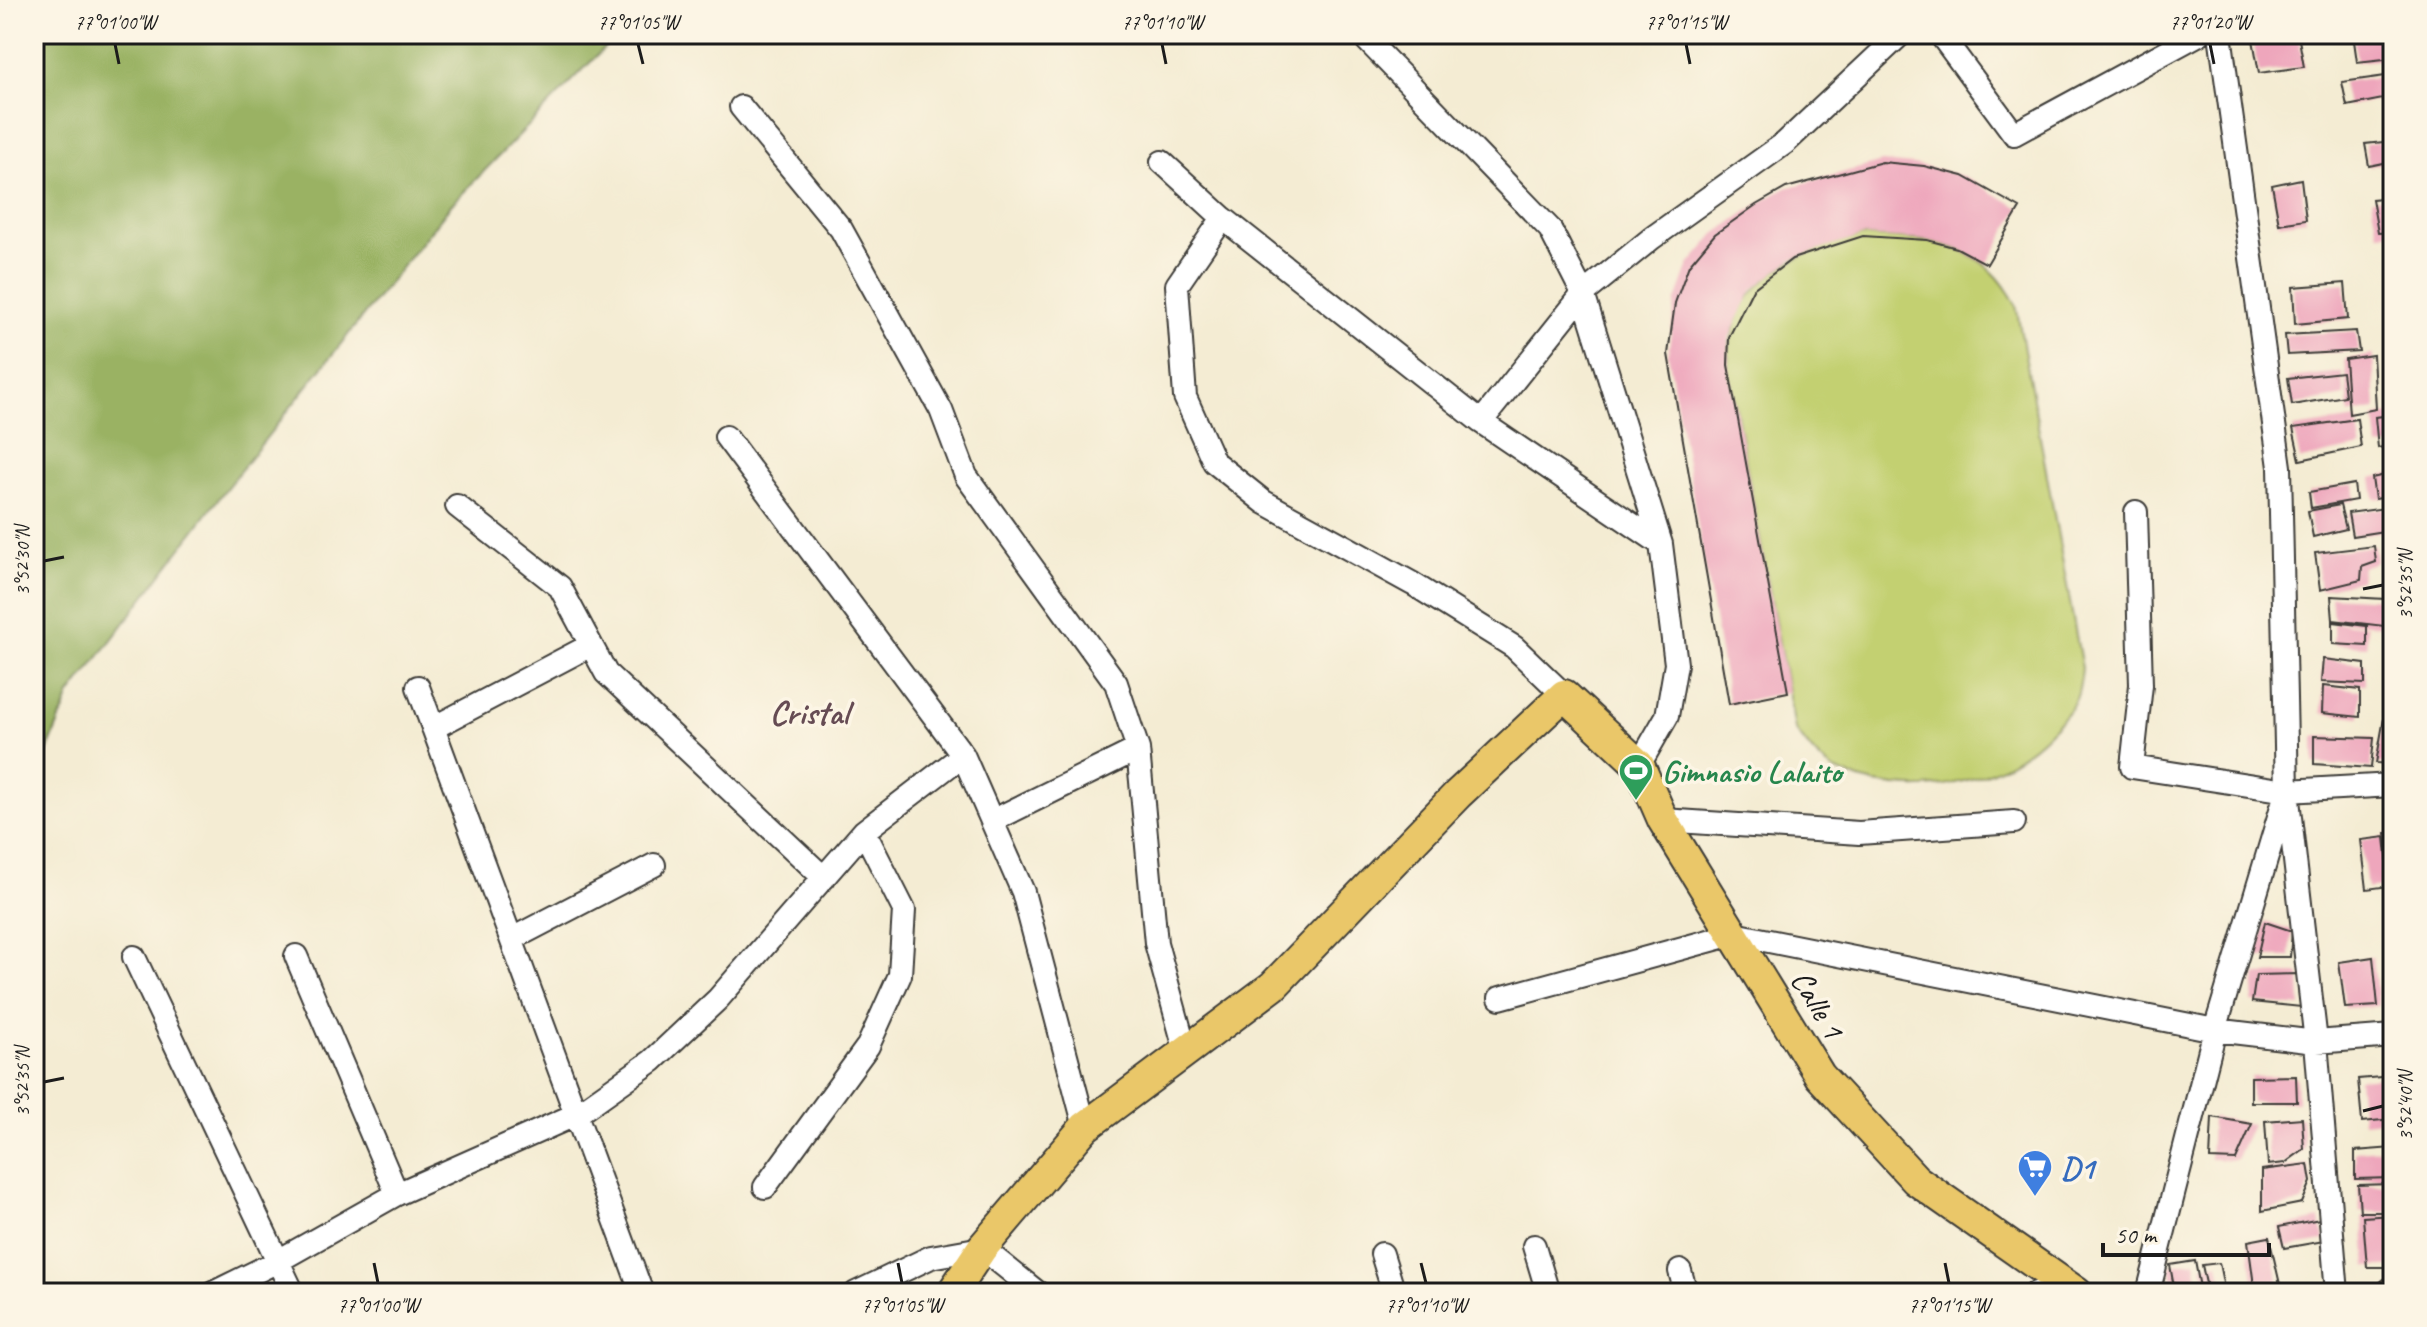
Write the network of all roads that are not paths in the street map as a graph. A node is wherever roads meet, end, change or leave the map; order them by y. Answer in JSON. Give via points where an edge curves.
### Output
{"nodes":[{"id":1,"x":1361,"y":34,"type":"edge"},
{"id":2,"x":1901,"y":34,"type":"edge"},
{"id":3,"x":1940,"y":34,"type":"edge"},
{"id":4,"x":2199,"y":34,"type":"edge"},
{"id":5,"x":2220,"y":34,"type":"edge"},
{"id":6,"x":741,"y":107,"type":"dead end"},
{"id":7,"x":1162,"y":162,"type":"dead end"},
{"id":8,"x":1223,"y":218,"type":"junction"},
{"id":9,"x":1583,"y":294,"type":"junction"},
{"id":10,"x":1481,"y":422,"type":"junction"},
{"id":11,"x":726,"y":437,"type":"dead end"},
{"id":12,"x":457,"y":506,"type":"dead end"},
{"id":13,"x":2136,"y":512,"type":"dead end"},
{"id":14,"x":1661,"y":544,"type":"junction"},
{"id":15,"x":591,"y":645,"type":"junction"},
{"id":16,"x":418,"y":687,"type":"dead end"},
{"id":17,"x":1564,"y":695,"type":"junction"},
{"id":18,"x":433,"y":728,"type":"junction"},
{"id":19,"x":1138,"y":749,"type":"junction"},
{"id":20,"x":963,"y":755,"type":"junction"},
{"id":21,"x":1639,"y":765,"type":"junction"},
{"id":22,"x":2393,"y":785,"type":"edge"},
{"id":23,"x":2287,"y":791,"type":"junction"},
{"id":24,"x":1663,"y":820,"type":"junction"},
{"id":25,"x":992,"y":821,"type":"junction"},
{"id":26,"x":2014,"y":822,"type":"dead end"},
{"id":27,"x":864,"y":831,"type":"junction"},
{"id":28,"x":654,"y":865,"type":"dead end"},
{"id":29,"x":824,"y":878,"type":"junction"},
{"id":30,"x":1734,"y":934,"type":"junction"},
{"id":31,"x":512,"y":939,"type":"junction"},
{"id":32,"x":296,"y":956,"type":"dead end"},
{"id":33,"x":134,"y":957,"type":"dead end"},
{"id":34,"x":1500,"y":998,"type":"dead end"},
{"id":35,"x":2215,"y":1030,"type":"junction"},
{"id":36,"x":2393,"y":1036,"type":"edge"},
{"id":37,"x":2316,"y":1042,"type":"junction"},
{"id":38,"x":1186,"y":1052,"type":"junction"},
{"id":39,"x":577,"y":1114,"type":"junction"},
{"id":40,"x":1085,"y":1127,"type":"junction"},
{"id":41,"x":765,"y":1187,"type":"dead end"},
{"id":42,"x":397,"y":1194,"type":"junction"},
{"id":43,"x":1534,"y":1246,"type":"dead end"},
{"id":44,"x":982,"y":1248,"type":"junction"},
{"id":45,"x":1382,"y":1254,"type":"dead end"},
{"id":46,"x":278,"y":1261,"type":"junction"},
{"id":47,"x":1680,"y":1271,"type":"dead end"},
{"id":48,"x":2072,"y":1288,"type":"edge"},
{"id":49,"x":213,"y":1293,"type":"edge"},
{"id":50,"x":293,"y":1293,"type":"edge"},
{"id":51,"x":642,"y":1293,"type":"edge"},
{"id":52,"x":856,"y":1293,"type":"edge"},
{"id":53,"x":952,"y":1293,"type":"edge"},
{"id":54,"x":1038,"y":1293,"type":"edge"},
{"id":55,"x":1394,"y":1293,"type":"edge"},
{"id":56,"x":1548,"y":1293,"type":"edge"},
{"id":57,"x":1686,"y":1293,"type":"edge"},
{"id":58,"x":2036,"y":1293,"type":"edge"},
{"id":59,"x":2148,"y":1293,"type":"edge"},
{"id":60,"x":2337,"y":1293,"type":"edge"}],
"edges":[{"from":1,"to":9,"type":"street","via":[[1550,229]]},
{"from":2,"to":9,"type":"street","via":[[1785,143]]},
{"from":3,"to":4,"type":"street","via":[[2014,134]]},
{"from":5,"to":23,"type":"street","via":[[2280,467]]},
{"from":6,"to":19,"type":"street","via":[[841,229],[941,410],[966,476],[1116,683]]},
{"from":7,"to":8,"type":"street"},
{"from":8,"to":10,"type":"street"},
{"from":8,"to":17,"type":"street","via":[[1177,285],[1185,397],[1214,462],[1264,502],[1514,647]]},
{"from":9,"to":10,"type":"street"},
{"from":9,"to":14,"type":"street"},
{"from":10,"to":14,"type":"street"},
{"from":11,"to":20,"type":"street"},
{"from":12,"to":15,"type":"street","via":[[560,587]]},
{"from":13,"to":23,"type":"street","via":[[2141,685],[2132,767]]},
{"from":14,"to":21,"type":"street","via":[[1676,664],[1667,716]]},
{"from":15,"to":18,"type":"street"},
{"from":15,"to":29,"type":"street","via":[[606,673],[645,713]]},
{"from":16,"to":18,"type":"street"},
{"from":17,"to":21,"type":"main road","name":"Calle 1"},
{"from":17,"to":38,"type":"main road","via":[[1458,794],[1273,986]]},
{"from":18,"to":31,"type":"street"},
{"from":19,"to":25,"type":"street"},
{"from":19,"to":38,"type":"street","via":[[1156,943]]},
{"from":20,"to":25,"type":"street"},
{"from":20,"to":27,"type":"street"},
{"from":21,"to":24,"type":"main road","name":"Calle 1"},
{"from":22,"to":23,"type":"street"},
{"from":23,"to":35,"type":"street"},
{"from":23,"to":37,"type":"street"},
{"from":24,"to":26,"type":"street","via":[[1859,833]]},
{"from":24,"to":30,"type":"main road","name":"Calle 1"},
{"from":25,"to":40,"type":"street","via":[[1023,892]]},
{"from":27,"to":29,"type":"street"},
{"from":27,"to":41,"type":"street","via":[[904,910],[900,975],[868,1046]]},
{"from":28,"to":31,"type":"street"},
{"from":29,"to":39,"type":"street","via":[[718,999],[652,1061]]},
{"from":30,"to":34,"type":"street"},
{"from":30,"to":35,"type":"street"},
{"from":30,"to":48,"type":"main road","name":"Calle 1","via":[[1820,1076],[1916,1180]]},
{"from":31,"to":39,"type":"street"},
{"from":32,"to":42,"type":"street"},
{"from":33,"to":46,"type":"street"},
{"from":35,"to":37,"type":"street"},
{"from":35,"to":59,"type":"street"},
{"from":36,"to":37,"type":"street"},
{"from":37,"to":60,"type":"street"},
{"from":38,"to":40,"type":"main road"},
{"from":39,"to":42,"type":"street"},
{"from":39,"to":51,"type":"street"},
{"from":40,"to":44,"type":"main road"},
{"from":42,"to":46,"type":"street"},
{"from":43,"to":56,"type":"street"},
{"from":44,"to":52,"type":"street","via":[[931,1257]]},
{"from":44,"to":53,"type":"main road"},
{"from":44,"to":54,"type":"street"},
{"from":45,"to":55,"type":"street"},
{"from":46,"to":49,"type":"street"},
{"from":46,"to":50,"type":"street"},
{"from":47,"to":57,"type":"street"},
{"from":48,"to":58,"type":"street"}]}
